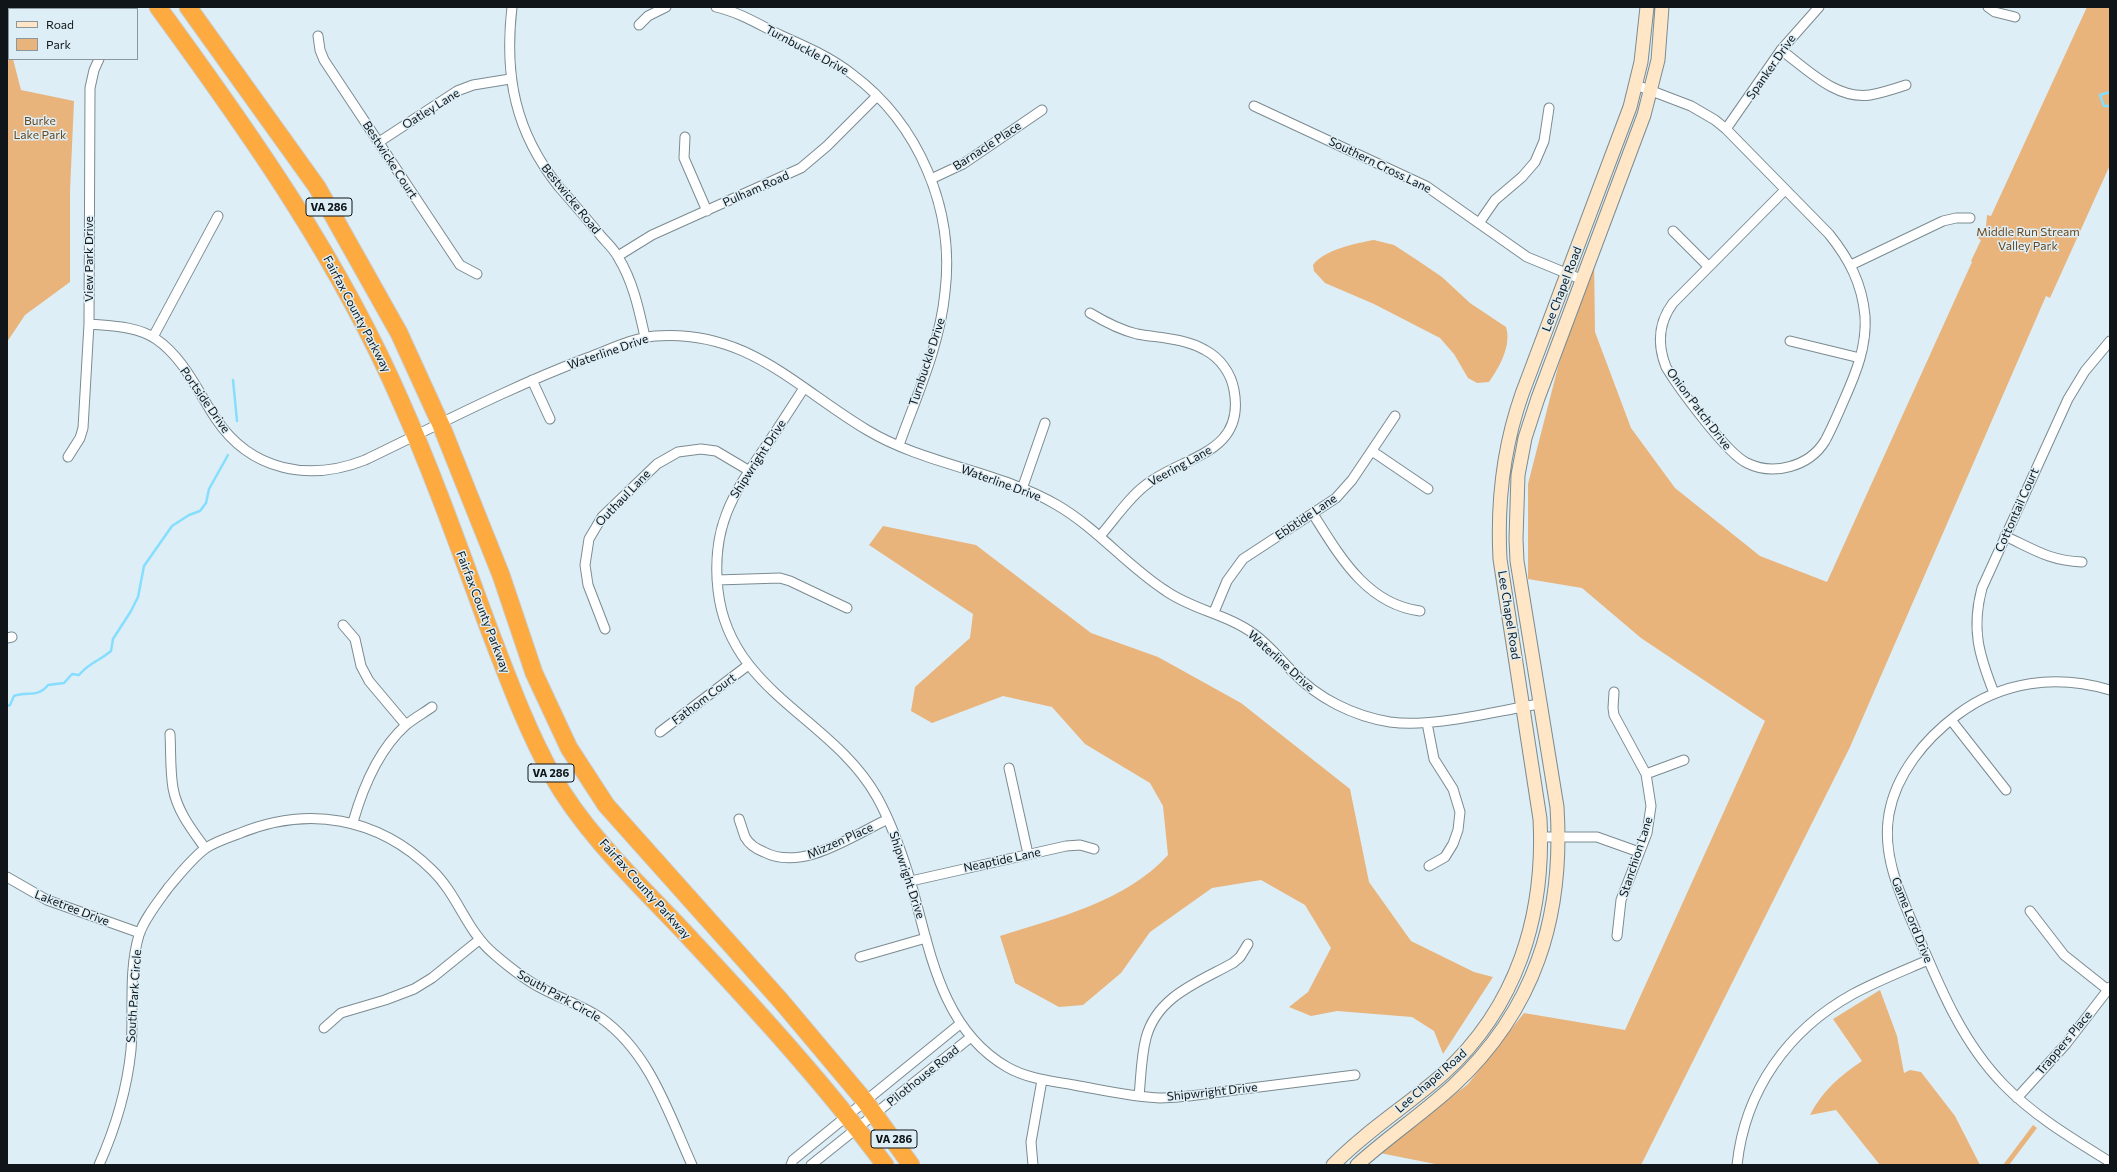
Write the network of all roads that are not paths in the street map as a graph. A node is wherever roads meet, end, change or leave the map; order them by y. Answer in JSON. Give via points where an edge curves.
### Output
{"nodes":[{"id":1,"x":158,"y":7,"type":"edge"},
{"id":2,"x":188,"y":7,"type":"edge"},
{"id":3,"x":512,"y":7,"type":"edge"},
{"id":4,"x":666,"y":7,"type":"edge"},
{"id":5,"x":716,"y":7,"type":"edge"},
{"id":6,"x":1647,"y":7,"type":"edge"},
{"id":7,"x":1662,"y":7,"type":"edge"},
{"id":8,"x":1819,"y":7,"type":"edge"},
{"id":9,"x":1988,"y":7,"type":"edge"},
{"id":10,"x":2015,"y":17,"type":"dead end"},
{"id":11,"x":639,"y":26,"type":"dead end"},
{"id":12,"x":318,"y":36,"type":"dead end"},
{"id":13,"x":1781,"y":50,"type":"junction"},
{"id":14,"x":99,"y":60,"type":"edge"},
{"id":15,"x":510,"y":79,"type":"junction"},
{"id":16,"x":1636,"y":85,"type":"junction"},
{"id":17,"x":1906,"y":85,"type":"dead end"},
{"id":18,"x":1651,"y":91,"type":"junction"},
{"id":19,"x":877,"y":96,"type":"junction"},
{"id":20,"x":1254,"y":106,"type":"dead end"},
{"id":21,"x":1549,"y":108,"type":"dead end"},
{"id":22,"x":1042,"y":110,"type":"dead end"},
{"id":23,"x":1726,"y":130,"type":"junction"},
{"id":24,"x":685,"y":137,"type":"dead end"},
{"id":25,"x":378,"y":142,"type":"junction"},
{"id":26,"x":931,"y":179,"type":"junction"},
{"id":27,"x":1785,"y":190,"type":"junction"},
{"id":28,"x":707,"y":211,"type":"junction"},
{"id":29,"x":218,"y":216,"type":"dead end"},
{"id":30,"x":1970,"y":218,"type":"dead end"},
{"id":31,"x":1479,"y":223,"type":"junction"},
{"id":32,"x":1673,"y":231,"type":"dead end"},
{"id":33,"x":618,"y":256,"type":"junction"},
{"id":34,"x":1851,"y":265,"type":"junction"},
{"id":35,"x":1708,"y":266,"type":"junction"},
{"id":36,"x":477,"y":274,"type":"dead end"},
{"id":37,"x":1568,"y":274,"type":"junction"},
{"id":38,"x":1583,"y":280,"type":"junction"},
{"id":39,"x":1090,"y":313,"type":"dead end"},
{"id":40,"x":88,"y":324,"type":"junction"},
{"id":41,"x":153,"y":337,"type":"junction"},
{"id":42,"x":645,"y":337,"type":"junction"},
{"id":43,"x":1790,"y":341,"type":"dead end"},
{"id":44,"x":2110,"y":341,"type":"edge"},
{"id":45,"x":1860,"y":358,"type":"junction"},
{"id":46,"x":532,"y":380,"type":"junction"},
{"id":47,"x":804,"y":388,"type":"junction"},
{"id":48,"x":1395,"y":416,"type":"dead end"},
{"id":49,"x":550,"y":419,"type":"dead end"},
{"id":50,"x":1045,"y":423,"type":"dead end"},
{"id":51,"x":441,"y":425,"type":"junction"},
{"id":52,"x":415,"y":436,"type":"junction"},
{"id":53,"x":899,"y":445,"type":"junction"},
{"id":54,"x":1372,"y":451,"type":"junction"},
{"id":55,"x":68,"y":457,"type":"dead end"},
{"id":56,"x":748,"y":470,"type":"junction"},
{"id":57,"x":1022,"y":489,"type":"junction"},
{"id":58,"x":1428,"y":489,"type":"dead end"},
{"id":59,"x":1313,"y":514,"type":"junction"},
{"id":60,"x":1100,"y":536,"type":"junction"},
{"id":61,"x":2005,"y":536,"type":"junction"},
{"id":62,"x":2082,"y":562,"type":"dead end"},
{"id":63,"x":717,"y":580,"type":"junction"},
{"id":64,"x":847,"y":608,"type":"dead end"},
{"id":65,"x":1420,"y":611,"type":"dead end"},
{"id":66,"x":1214,"y":612,"type":"junction"},
{"id":67,"x":343,"y":625,"type":"dead end"},
{"id":68,"x":605,"y":630,"type":"dead end"},
{"id":69,"x":748,"y":666,"type":"junction"},
{"id":70,"x":2110,"y":690,"type":"edge"},
{"id":71,"x":1614,"y":692,"type":"dead end"},
{"id":72,"x":1994,"y":693,"type":"junction"},
{"id":73,"x":1540,"y":704,"type":"junction"},
{"id":74,"x":1524,"y":706,"type":"junction"},
{"id":75,"x":432,"y":707,"type":"dead end"},
{"id":76,"x":1951,"y":720,"type":"junction"},
{"id":77,"x":1427,"y":723,"type":"junction"},
{"id":78,"x":406,"y":725,"type":"junction"},
{"id":79,"x":660,"y":732,"type":"dead end"},
{"id":80,"x":170,"y":734,"type":"dead end"},
{"id":81,"x":1684,"y":760,"type":"dead end"},
{"id":82,"x":1009,"y":768,"type":"dead end"},
{"id":83,"x":1646,"y":774,"type":"junction"},
{"id":84,"x":2006,"y":790,"type":"dead end"},
{"id":85,"x":739,"y":819,"type":"dead end"},
{"id":86,"x":888,"y":819,"type":"junction"},
{"id":87,"x":353,"y":822,"type":"junction"},
{"id":88,"x":1559,"y":836,"type":"junction"},
{"id":89,"x":1541,"y":837,"type":"junction"},
{"id":90,"x":205,"y":848,"type":"junction"},
{"id":91,"x":1094,"y":849,"type":"dead end"},
{"id":92,"x":1639,"y":852,"type":"junction"},
{"id":93,"x":1028,"y":854,"type":"junction"},
{"id":94,"x":1429,"y":866,"type":"dead end"},
{"id":95,"x":7,"y":877,"type":"edge"},
{"id":96,"x":911,"y":881,"type":"junction"},
{"id":97,"x":2030,"y":911,"type":"dead end"},
{"id":98,"x":140,"y":934,"type":"junction"},
{"id":99,"x":1617,"y":936,"type":"dead end"},
{"id":100,"x":926,"y":938,"type":"junction"},
{"id":101,"x":479,"y":940,"type":"junction"},
{"id":102,"x":1248,"y":944,"type":"dead end"},
{"id":103,"x":860,"y":957,"type":"dead end"},
{"id":104,"x":1928,"y":960,"type":"junction"},
{"id":105,"x":2109,"y":989,"type":"edge"},
{"id":106,"x":960,"y":1024,"type":"junction"},
{"id":107,"x":324,"y":1028,"type":"dead end"},
{"id":108,"x":971,"y":1037,"type":"junction"},
{"id":109,"x":1355,"y":1075,"type":"dead end"},
{"id":110,"x":1042,"y":1080,"type":"junction"},
{"id":111,"x":1139,"y":1096,"type":"junction"},
{"id":112,"x":2017,"y":1098,"type":"junction"},
{"id":113,"x":865,"y":1101,"type":"junction"},
{"id":114,"x":875,"y":1114,"type":"junction"},
{"id":115,"x":847,"y":1116,"type":"junction"},
{"id":116,"x":857,"y":1129,"type":"junction"},
{"id":117,"x":1359,"y":1141,"type":"junction"},
{"id":118,"x":1369,"y":1154,"type":"junction"},
{"id":119,"x":2110,"y":1162,"type":"edge"},
{"id":120,"x":99,"y":1165,"type":"edge"},
{"id":121,"x":692,"y":1165,"type":"edge"},
{"id":122,"x":791,"y":1165,"type":"edge"},
{"id":123,"x":811,"y":1165,"type":"edge"},
{"id":124,"x":885,"y":1165,"type":"edge"},
{"id":125,"x":911,"y":1165,"type":"edge"},
{"id":126,"x":1033,"y":1165,"type":"edge"},
{"id":127,"x":1333,"y":1165,"type":"edge"},
{"id":128,"x":1357,"y":1165,"type":"edge"},
{"id":129,"x":1737,"y":1165,"type":"edge"}],
"edges":[{"from":1,"to":52,"type":"highway","name":"Fairfax County Parkway","number":"VA 286","via":[[256,142],[320,244],[383,363]]},
{"from":2,"to":51,"type":"highway","number":"VA 286","via":[[317,187],[399,333]]},
{"from":3,"to":15,"type":"street","name":"Bestwicke Road","via":[[509,34]]},
{"from":4,"to":11,"type":"street","via":[[648,16]]},
{"from":5,"to":19,"type":"street","name":"Turnbuckle Drive","via":[[829,59],[852,74]]},
{"from":6,"to":16,"type":"main road","name":"Lee Chapel Road","via":[[1644,45]]},
{"from":7,"to":18,"type":"main road","name":"Lee Chapel Road","via":[[1661,37]]},
{"from":8,"to":13,"type":"street","name":"Spanker Drive"},
{"from":9,"to":10,"type":"street","via":[[1995,12]]},
{"from":12,"to":25,"type":"street","name":"Bestwicke Court","via":[[324,60]]},
{"from":13,"to":17,"type":"street","via":[[1830,86],[1847,94],[1869,95]]},
{"from":13,"to":23,"type":"street","name":"Spanker Drive"},
{"from":14,"to":40,"type":"street","name":"View Park Drive","via":[[90,88]]},
{"from":15,"to":25,"type":"street","name":"Oatley Lane","via":[[473,85],[457,91]]},
{"from":15,"to":33,"type":"street","name":"Bestwicke Road","via":[[522,123],[540,160],[558,186]]},
{"from":16,"to":18,"type":"street","name":"Onion Patch Drive"},
{"from":16,"to":37,"type":"main road","name":"Lee Chapel Road"},
{"from":18,"to":23,"type":"street","name":"Onion Patch Drive","via":[[1691,106]]},
{"from":18,"to":38,"type":"main road","name":"Lee Chapel Road"},
{"from":19,"to":26,"type":"street","name":"Turnbuckle Drive","via":[[914,143]]},
{"from":19,"to":28,"type":"street","name":"Pulham Road","via":[[801,168]]},
{"from":20,"to":31,"type":"street","name":"Southern Cross Lane","via":[[1426,186]]},
{"from":21,"to":31,"type":"street","via":[[1544,141],[1535,162],[1495,200]]},
{"from":22,"to":26,"type":"street","name":"Barnacle Place","via":[[963,164]]},
{"from":23,"to":27,"type":"street","name":"Onion Patch Drive"},
{"from":24,"to":28,"type":"street","via":[[684,158]]},
{"from":25,"to":36,"type":"street","name":"Bestwicke Court","via":[[460,265]]},
{"from":26,"to":53,"type":"street","name":"Turnbuckle Drive","via":[[945,236],[946,291],[935,344]]},
{"from":27,"to":34,"type":"street","name":"Onion Patch Drive","via":[[1829,234]]},
{"from":27,"to":35,"type":"street","name":"Onion Patch Drive"},
{"from":28,"to":33,"type":"street","name":"Pulham Road","via":[[652,235]]},
{"from":29,"to":41,"type":"street"},
{"from":30,"to":34,"type":"street","via":[[1943,221]]},
{"from":31,"to":37,"type":"street","name":"Southern Cross Lane","via":[[1527,257]]},
{"from":32,"to":35,"type":"street"},
{"from":33,"to":42,"type":"street","name":"Bestwicke Road","via":[[634,291]]},
{"from":34,"to":45,"type":"street","name":"Onion Patch Drive","via":[[1861,291],[1864,316],[1864,338]]},
{"from":35,"to":45,"type":"street","name":"Onion Patch Drive","via":[[1665,315],[1660,332],[1661,355],[1680,387],[1727,447],[1741,460],[1761,468],[1777,469],[1789,467],[1811,456],[1824,442],[1854,378]]},
{"from":37,"to":38,"type":"street","name":"Southern Cross Lane"},
{"from":37,"to":74,"type":"main road","name":"Lee Chapel Road","via":[[1515,413],[1501,484],[1500,559]]},
{"from":38,"to":73,"type":"main road","name":"Lee Chapel Road","via":[[1538,398],[1518,475],[1517,561]]},
{"from":39,"to":60,"type":"street","name":"Veering Lane","via":[[1126,331],[1185,342],[1204,349],[1226,370],[1235,396],[1234,416],[1229,429],[1218,444],[1206,454],[1149,482],[1138,491]]},
{"from":40,"to":41,"type":"street","name":"Portside Drive","via":[[120,327]]},
{"from":40,"to":55,"type":"street","name":"View Park Drive","via":[[83,428]]},
{"from":41,"to":52,"type":"street","name":"Portside Drive","via":[[174,354],[229,435],[251,454],[276,466],[309,472],[339,469],[365,460]]},
{"from":42,"to":46,"type":"street","name":"Waterline Drive"},
{"from":42,"to":47,"type":"street","name":"Waterline Drive","via":[[688,335],[727,343],[755,355]]},
{"from":43,"to":45,"type":"street"},
{"from":44,"to":61,"type":"street","name":"Cottontail Court","via":[[2085,371],[2068,399]]},
{"from":46,"to":49,"type":"street"},
{"from":46,"to":51,"type":"street","name":"Waterline Drive"},
{"from":47,"to":53,"type":"street","name":"Waterline Drive","via":[[864,428]]},
{"from":47,"to":56,"type":"street","name":"Shipwright Drive"},
{"from":48,"to":54,"type":"street","name":"Ebbtide Lane"},
{"from":50,"to":57,"type":"street"},
{"from":51,"to":52,"type":"street","name":"Portside Drive"},
{"from":51,"to":113,"type":"highway","number":"VA 286","via":[[501,575],[534,673],[569,748],[606,805]]},
{"from":52,"to":115,"type":"highway","name":"Fairfax County Parkway","number":"VA 286","via":[[513,693],[554,779],[599,839],[718,968]]},
{"from":53,"to":57,"type":"street","name":"Waterline Drive"},
{"from":54,"to":58,"type":"street"},
{"from":54,"to":59,"type":"street","name":"Ebbtide Lane","via":[[1342,491]]},
{"from":56,"to":63,"type":"street","name":"Shipwright Drive","via":[[730,503],[721,528],[716,558]]},
{"from":56,"to":68,"type":"street","name":"Outhaul Lane","via":[[716,451],[701,449],[678,452],[657,464],[602,517],[589,539],[584,565],[588,585]]},
{"from":57,"to":60,"type":"street","name":"Waterline Drive","via":[[1053,502],[1082,520]]},
{"from":59,"to":65,"type":"street","via":[[1343,561],[1358,578],[1396,606]]},
{"from":59,"to":66,"type":"street","name":"Ebbtide Lane","via":[[1243,559],[1227,581]]},
{"from":60,"to":66,"type":"street","name":"Waterline Drive","via":[[1165,591],[1188,604]]},
{"from":61,"to":62,"type":"street","via":[[2052,558]]},
{"from":61,"to":72,"type":"street","name":"Cottontail Court","via":[[1982,588],[1976,617],[1980,654]]},
{"from":63,"to":64,"type":"street","via":[[780,578]]},
{"from":63,"to":69,"type":"street","name":"Shipwright Drive","via":[[724,619]]},
{"from":66,"to":77,"type":"street","name":"Waterline Drive","via":[[1258,636],[1303,682],[1335,704],[1377,719]]},
{"from":67,"to":78,"type":"street","via":[[355,639],[369,681]]},
{"from":69,"to":79,"type":"street","name":"Fathom Court"},
{"from":69,"to":86,"type":"street","name":"Shipwright Drive","via":[[761,681],[850,761],[874,792]]},
{"from":70,"to":72,"type":"street","name":"Game Lord Drive","via":[[2056,681],[2022,685]]},
{"from":71,"to":83,"type":"street","name":"Stanchion Lane","via":[[1614,715]]},
{"from":72,"to":76,"type":"street","name":"Game Lord Drive"},
{"from":73,"to":74,"type":"street","name":"Waterline Drive"},
{"from":73,"to":88,"type":"main road","name":"Lee Chapel Road","via":[[1557,807]]},
{"from":74,"to":77,"type":"street","name":"Waterline Drive"},
{"from":74,"to":89,"type":"main road","name":"Lee Chapel Road"},
{"from":75,"to":78,"type":"street"},
{"from":76,"to":84,"type":"street"},
{"from":76,"to":104,"type":"street","name":"Game Lord Drive","via":[[1926,743],[1904,775],[1895,794],[1888,824],[1890,856],[1895,878]]},
{"from":77,"to":94,"type":"street","via":[[1434,758],[1453,789],[1460,812],[1453,844],[1445,857]]},
{"from":78,"to":87,"type":"street","via":[[392,740],[371,772]]},
{"from":80,"to":90,"type":"street","via":[[175,798],[183,816]]},
{"from":81,"to":83,"type":"street"},
{"from":82,"to":93,"type":"street"},
{"from":83,"to":92,"type":"street","name":"Stanchion Lane","via":[[1651,798],[1650,815],[1647,833]]},
{"from":85,"to":86,"type":"street","name":"Mizzen Place","via":[[745,836],[754,847],[770,856],[790,859],[814,854]]},
{"from":86,"to":96,"type":"street","name":"Shipwright Drive"},
{"from":87,"to":90,"type":"street","name":"South Park Circle","via":[[311,819],[282,821],[247,830]]},
{"from":87,"to":101,"type":"street","name":"South Park Circle","via":[[398,844],[424,862],[454,897]]},
{"from":88,"to":89,"type":"street"},
{"from":88,"to":92,"type":"street","via":[[1597,838]]},
{"from":88,"to":118,"type":"main road","name":"Lee Chapel Road","via":[[1558,876],[1549,924],[1531,977],[1509,1021],[1482,1056],[1454,1085]]},
{"from":89,"to":117,"type":"main road","name":"Lee Chapel Road","via":[[1540,882],[1530,932],[1517,969],[1499,1005],[1477,1039],[1462,1056],[1417,1096]]},
{"from":90,"to":98,"type":"street","name":"South Park Circle","via":[[168,889]]},
{"from":91,"to":93,"type":"street","name":"Neaptide Lane","via":[[1073,845]]},
{"from":92,"to":99,"type":"street","name":"Stanchion Lane","via":[[1621,900]]},
{"from":93,"to":96,"type":"street","name":"Neaptide Lane"},
{"from":95,"to":98,"type":"street","name":"Laketree Drive","via":[[47,900]]},
{"from":96,"to":100,"type":"street","name":"Shipwright Drive"},
{"from":97,"to":105,"type":"street","via":[[2064,955]]},
{"from":98,"to":120,"type":"street","name":"South Park Circle","via":[[133,980],[128,1069],[117,1118]]},
{"from":100,"to":103,"type":"street"},
{"from":100,"to":106,"type":"street","name":"Shipwright Drive","via":[[943,993]]},
{"from":101,"to":107,"type":"street","via":[[432,978],[414,989],[341,1013]]},
{"from":101,"to":121,"type":"street","name":"South Park Circle","via":[[529,981],[600,1018],[631,1045],[654,1080]]},
{"from":102,"to":111,"type":"street","via":[[1233,963],[1179,993],[1157,1012],[1146,1039]]},
{"from":104,"to":112,"type":"street","name":"Game Lord Drive","via":[[1967,1039],[1995,1076]]},
{"from":104,"to":129,"type":"street","via":[[1841,1001],[1813,1021],[1789,1045],[1767,1074],[1751,1103],[1742,1133]]},
{"from":105,"to":112,"type":"street","name":"Trappers Place","via":[[2066,1044]]},
{"from":106,"to":108,"type":"street","name":"Shipwright Drive"},
{"from":106,"to":113,"type":"street","name":"Pilothouse Road"},
{"from":108,"to":110,"type":"street","name":"Shipwright Drive","via":[[992,1058],[1006,1067]]},
{"from":108,"to":114,"type":"street","name":"Pilothouse Road"},
{"from":109,"to":111,"type":"street","name":"Shipwright Drive","via":[[1188,1096]]},
{"from":110,"to":111,"type":"street","name":"Shipwright Drive"},
{"from":110,"to":126,"type":"street","via":[[1031,1142]]},
{"from":112,"to":119,"type":"street","name":"Game Lord Drive","via":[[2060,1131]]},
{"from":113,"to":114,"type":"highway","number":"VA 286"},
{"from":113,"to":115,"type":"street","name":"Pilothouse Road"},
{"from":114,"to":116,"type":"street","name":"Pilothouse Road"},
{"from":114,"to":125,"type":"highway","number":"VA 286"},
{"from":115,"to":116,"type":"highway","name":"Fairfax County Parkway","number":"VA 286"},
{"from":115,"to":122,"type":"street","name":"Pilothouse Road","via":[[793,1160]]},
{"from":116,"to":123,"type":"street","name":"Pilothouse Road"},
{"from":116,"to":124,"type":"highway","name":"Fairfax County Parkway","number":"VA 286"},
{"from":117,"to":118,"type":"main road"},
{"from":117,"to":127,"type":"main road","name":"Lee Chapel Road"},
{"from":118,"to":128,"type":"main road","name":"Lee Chapel Road"}]}
